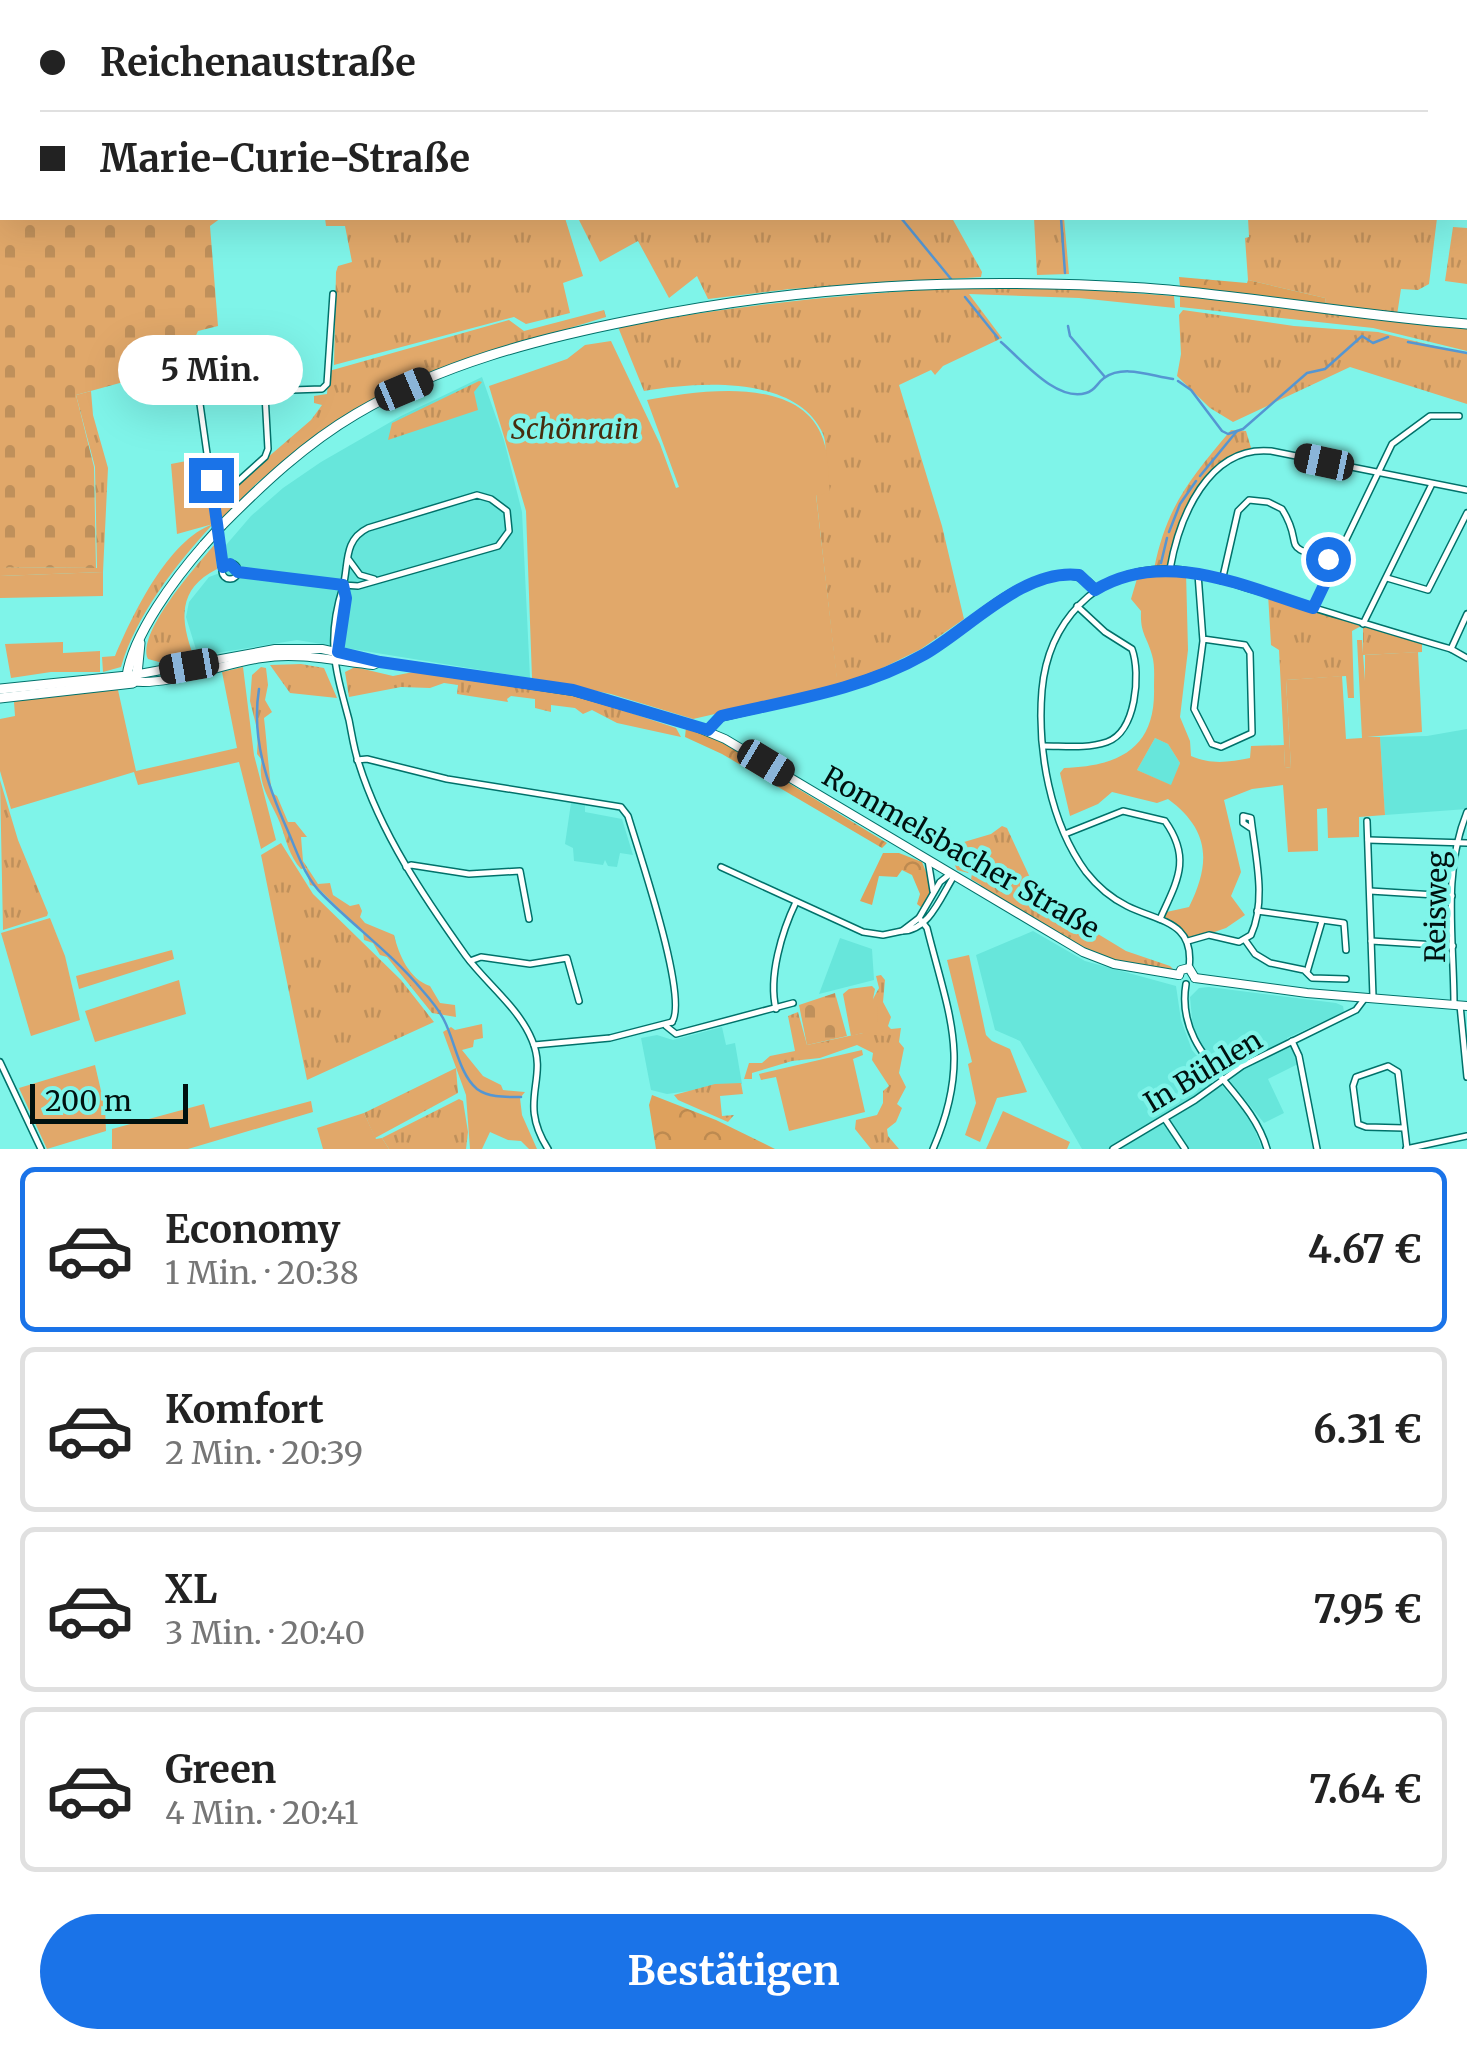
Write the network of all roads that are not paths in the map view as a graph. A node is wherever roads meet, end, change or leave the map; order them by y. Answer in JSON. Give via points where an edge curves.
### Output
{"nodes":[{"id":1,"x":333,"y":294,"type":"dead end"},
{"id":2,"x":1467,"y":324,"type":"edge"},
{"id":3,"x":262,"y":340,"type":"dead end"},
{"id":4,"x":263,"y":391,"type":"junction"},
{"id":5,"x":1459,"y":416,"type":"dead end"},
{"id":6,"x":1380,"y":474,"type":"junction"},
{"id":7,"x":1432,"y":484,"type":"junction"},
{"id":8,"x":1467,"y":490,"type":"edge"},
{"id":9,"x":213,"y":504,"type":"junction"},
{"id":10,"x":1467,"y":513,"type":"edge"},
{"id":11,"x":348,"y":557,"type":"junction"},
{"id":12,"x":1336,"y":560,"type":"junction"},
{"id":13,"x":223,"y":567,"type":"junction"},
{"id":14,"x":1170,"y":568,"type":"junction"},
{"id":15,"x":238,"y":572,"type":"junction"},
{"id":16,"x":1198,"y":574,"type":"junction"},
{"id":17,"x":1387,"y":578,"type":"junction"},
{"id":18,"x":374,"y":580,"type":"junction"},
{"id":19,"x":1222,"y":581,"type":"junction"},
{"id":20,"x":343,"y":585,"type":"junction"},
{"id":21,"x":1095,"y":590,"type":"junction"},
{"id":22,"x":1076,"y":606,"type":"junction"},
{"id":23,"x":1313,"y":608,"type":"junction"},
{"id":24,"x":1467,"y":614,"type":"edge"},
{"id":25,"x":1364,"y":624,"type":"junction"},
{"id":26,"x":1203,"y":639,"type":"junction"},
{"id":27,"x":140,"y":640,"type":"junction"},
{"id":28,"x":1451,"y":650,"type":"junction"},
{"id":29,"x":334,"y":654,"type":"junction"},
{"id":30,"x":138,"y":656,"type":"junction"},
{"id":31,"x":1467,"y":658,"type":"edge"},
{"id":32,"x":159,"y":671,"type":"junction"},
{"id":33,"x":132,"y":678,"type":"junction"},
{"id":34,"x":0,"y":689,"type":"edge"},
{"id":35,"x":0,"y":698,"type":"edge"},
{"id":36,"x":711,"y":732,"type":"junction"},
{"id":37,"x":1043,"y":746,"type":"junction"},
{"id":38,"x":358,"y":760,"type":"junction"},
{"id":39,"x":1467,"y":812,"type":"edge"},
{"id":40,"x":1367,"y":820,"type":"dead end"},
{"id":41,"x":1252,"y":830,"type":"dead end"},
{"id":42,"x":1066,"y":834,"type":"junction"},
{"id":43,"x":1368,"y":840,"type":"junction"},
{"id":44,"x":1456,"y":842,"type":"junction"},
{"id":45,"x":1467,"y":844,"type":"edge"},
{"id":46,"x":928,"y":860,"type":"junction"},
{"id":47,"x":406,"y":867,"type":"junction"},
{"id":48,"x":721,"y":867,"type":"dead end"},
{"id":49,"x":952,"y":875,"type":"junction"},
{"id":50,"x":1370,"y":890,"type":"junction"},
{"id":51,"x":934,"y":894,"type":"junction"},
{"id":52,"x":1452,"y":896,"type":"junction"},
{"id":53,"x":796,"y":902,"type":"junction"},
{"id":54,"x":1258,"y":911,"type":"junction"},
{"id":55,"x":530,"y":919,"type":"dead end"},
{"id":56,"x":1160,"y":919,"type":"junction"},
{"id":57,"x":922,"y":921,"type":"junction"},
{"id":58,"x":1322,"y":921,"type":"junction"},
{"id":59,"x":1245,"y":940,"type":"junction"},
{"id":60,"x":1188,"y":941,"type":"junction"},
{"id":61,"x":1371,"y":941,"type":"junction"},
{"id":62,"x":1346,"y":950,"type":"dead end"},
{"id":63,"x":1454,"y":950,"type":"junction"},
{"id":64,"x":1467,"y":954,"type":"edge"},
{"id":65,"x":470,"y":961,"type":"junction"},
{"id":66,"x":1189,"y":968,"type":"junction"},
{"id":67,"x":1307,"y":972,"type":"junction"},
{"id":68,"x":1179,"y":975,"type":"junction"},
{"id":69,"x":1195,"y":978,"type":"junction"},
{"id":70,"x":1346,"y":979,"type":"dead end"},
{"id":71,"x":1186,"y":984,"type":"junction"},
{"id":72,"x":1369,"y":999,"type":"junction"},
{"id":73,"x":579,"y":1001,"type":"dead end"},
{"id":74,"x":793,"y":1004,"type":"dead end"},
{"id":75,"x":775,"y":1005,"type":"junction"},
{"id":76,"x":1460,"y":1005,"type":"edge"},
{"id":77,"x":669,"y":1024,"type":"junction"},
{"id":78,"x":1292,"y":1041,"type":"junction"},
{"id":79,"x":534,"y":1046,"type":"junction"},
{"id":80,"x":1466,"y":1060,"type":"edge"},
{"id":81,"x":0,"y":1062,"type":"edge"},
{"id":82,"x":1467,"y":1077,"type":"edge"},
{"id":83,"x":1224,"y":1078,"type":"junction"},
{"id":84,"x":1165,"y":1118,"type":"junction"},
{"id":85,"x":1404,"y":1128,"type":"junction"},
{"id":86,"x":1467,"y":1136,"type":"edge"},
{"id":87,"x":1431,"y":1147,"type":"edge"},
{"id":88,"x":41,"y":1149,"type":"edge"},
{"id":89,"x":548,"y":1149,"type":"edge"},
{"id":90,"x":933,"y":1149,"type":"edge"},
{"id":91,"x":1112,"y":1149,"type":"edge"},
{"id":92,"x":1185,"y":1149,"type":"edge"},
{"id":93,"x":1267,"y":1149,"type":"edge"},
{"id":94,"x":1317,"y":1149,"type":"edge"},
{"id":95,"x":1406,"y":1149,"type":"edge"}],
"edges":[{"from":1,"to":4,"type":"street","via":[[327,384],[314,391]]},
{"from":2,"to":27,"type":"main road","bridge":true,"via":[[1148,288],[994,281],[806,292],[580,330],[462,364],[321,437],[204,544]]},
{"from":3,"to":4,"type":"street"},
{"from":4,"to":9,"type":"street","via":[[265,457]]},
{"from":4,"to":9,"type":"street","via":[[202,387]]},
{"from":5,"to":6,"type":"street","via":[[1430,416],[1412,428],[1392,444]]},
{"from":6,"to":7,"type":"street"},
{"from":6,"to":12,"type":"street"},
{"from":6,"to":14,"type":"street","via":[[1271,451],[1237,455],[1216,470],[1188,508]]},
{"from":7,"to":8,"type":"street"},
{"from":7,"to":17,"type":"street"},
{"from":9,"to":13,"type":"street"},
{"from":10,"to":17,"type":"street","via":[[1428,590]]},
{"from":11,"to":18,"type":"street","via":[[355,571]]},
{"from":11,"to":18,"type":"street","via":[[356,535],[395,519],[477,495],[507,510],[509,531],[498,546]]},
{"from":11,"to":20,"type":"street"},
{"from":12,"to":19,"type":"street","via":[[1298,551],[1282,509],[1249,500],[1238,511]]},
{"from":12,"to":23,"type":"street"},
{"from":13,"to":15,"type":"street","via":[[234,565]]},
{"from":13,"to":15,"type":"street","via":[[229,579]]},
{"from":14,"to":16,"type":"street"},
{"from":14,"to":21,"type":"street","via":[[1125,575]]},
{"from":15,"to":20,"type":"street"},
{"from":16,"to":19,"type":"street"},
{"from":16,"to":26,"type":"street"},
{"from":17,"to":25,"type":"street"},
{"from":18,"to":20,"type":"street"},
{"from":19,"to":23,"type":"street"},
{"from":20,"to":29,"type":"street"},
{"from":21,"to":22,"type":"street"},
{"from":21,"to":36,"type":"main road","via":[[1075,574],[1037,581],[926,653],[870,680],[721,716]]},
{"from":22,"to":37,"type":"street","via":[[1046,668]]},
{"from":22,"to":37,"type":"street","via":[[1132,649],[1136,700],[1110,741]]},
{"from":23,"to":25,"type":"street"},
{"from":24,"to":28,"type":"street"},
{"from":25,"to":28,"type":"street"},
{"from":26,"to":26,"type":"street","via":[[1193,706],[1216,747],[1252,733],[1249,650]]},
{"from":27,"to":30,"type":"main road"},
{"from":27,"to":33,"type":"main road","via":[[131,655]]},
{"from":28,"to":31,"type":"street"},
{"from":29,"to":32,"type":"main road","name":"Rommelsbacher Straße","via":[[275,649]]},
{"from":29,"to":33,"type":"main road","name":"Rommelsbacher Straße","via":[[264,657]]},
{"from":29,"to":36,"type":"main road","name":"Rommelsbacher Straße","via":[[573,690]]},
{"from":29,"to":38,"type":"street"},
{"from":30,"to":32,"type":"main road"},
{"from":30,"to":33,"type":"main road"},
{"from":32,"to":33,"type":"main road","name":"Rommelsbacher Straße"},
{"from":33,"to":34,"type":"main road","name":"Rommelsbacher Straße"},
{"from":33,"to":35,"type":"main road","name":"Rommelsbacher Straße"},
{"from":36,"to":46,"type":"main road","name":"Rommelsbacher Straße"},
{"from":37,"to":42,"type":"street"},
{"from":38,"to":47,"type":"street"},
{"from":38,"to":77,"type":"street","via":[[622,807],[662,930],[677,1006]]},
{"from":39,"to":44,"type":"street","name":"Reisweg"},
{"from":40,"to":43,"type":"street"},
{"from":41,"to":54,"type":"street"},
{"from":42,"to":56,"type":"street","via":[[1102,889]]},
{"from":42,"to":56,"type":"street","via":[[1123,811],[1165,821],[1182,864]]},
{"from":43,"to":44,"type":"street"},
{"from":43,"to":50,"type":"street"},
{"from":44,"to":45,"type":"street"},
{"from":44,"to":52,"type":"street","name":"Reisweg"},
{"from":46,"to":49,"type":"main road","name":"Rommelsbacher Straße"},
{"from":46,"to":51,"type":"street"},
{"from":47,"to":55,"type":"street","via":[[477,874],[520,870]]},
{"from":47,"to":65,"type":"street"},
{"from":48,"to":53,"type":"street"},
{"from":49,"to":51,"type":"street"},
{"from":49,"to":57,"type":"street"},
{"from":49,"to":68,"type":"main road","name":"Rommelsbacher Straße","via":[[1088,955]]},
{"from":50,"to":52,"type":"street"},
{"from":50,"to":61,"type":"street"},
{"from":51,"to":57,"type":"street"},
{"from":52,"to":63,"type":"street","name":"Reisweg"},
{"from":53,"to":57,"type":"street","via":[[879,935]]},
{"from":53,"to":75,"type":"street","via":[[780,949]]},
{"from":54,"to":58,"type":"street"},
{"from":54,"to":59,"type":"street"},
{"from":56,"to":60,"type":"street"},
{"from":57,"to":90,"type":"street","via":[[956,1060],[950,1108]]},
{"from":58,"to":62,"type":"street","via":[[1344,923]]},
{"from":58,"to":67,"type":"street"},
{"from":59,"to":60,"type":"street","via":[[1208,935]]},
{"from":59,"to":67,"type":"street","via":[[1266,962]]},
{"from":60,"to":66,"type":"street"},
{"from":61,"to":63,"type":"street"},
{"from":61,"to":72,"type":"street"},
{"from":63,"to":64,"type":"street"},
{"from":63,"to":76,"type":"street","name":"Reisweg"},
{"from":65,"to":73,"type":"street","via":[[567,958]]},
{"from":65,"to":79,"type":"street"},
{"from":66,"to":68,"type":"main road"},
{"from":66,"to":69,"type":"main road"},
{"from":67,"to":70,"type":"street"},
{"from":68,"to":71,"type":"main road"},
{"from":69,"to":71,"type":"main road"},
{"from":69,"to":72,"type":"main road"},
{"from":71,"to":83,"type":"street","via":[[1190,1036]]},
{"from":72,"to":76,"type":"main road"},
{"from":72,"to":78,"type":"street","name":"In Bühlen"},
{"from":74,"to":75,"type":"street"},
{"from":75,"to":77,"type":"street","via":[[681,1032]]},
{"from":76,"to":80,"type":"street","name":"Reisweg"},
{"from":77,"to":79,"type":"street"},
{"from":78,"to":83,"type":"street","name":"In Bühlen"},
{"from":78,"to":94,"type":"street"},
{"from":79,"to":89,"type":"street","via":[[532,1110]]},
{"from":80,"to":82,"type":"street","name":"Reisweg"},
{"from":81,"to":88,"type":"street"},
{"from":83,"to":84,"type":"street","name":"In Bühlen"},
{"from":83,"to":93,"type":"street","via":[[1252,1114]]},
{"from":84,"to":91,"type":"street","name":"In Bühlen"},
{"from":84,"to":92,"type":"street"},
{"from":85,"to":85,"type":"street","via":[[1396,1070],[1385,1066],[1356,1076],[1358,1124]]},
{"from":85,"to":95,"type":"street"},
{"from":86,"to":87,"type":"street"},
{"from":87,"to":95,"type":"street"}]}
